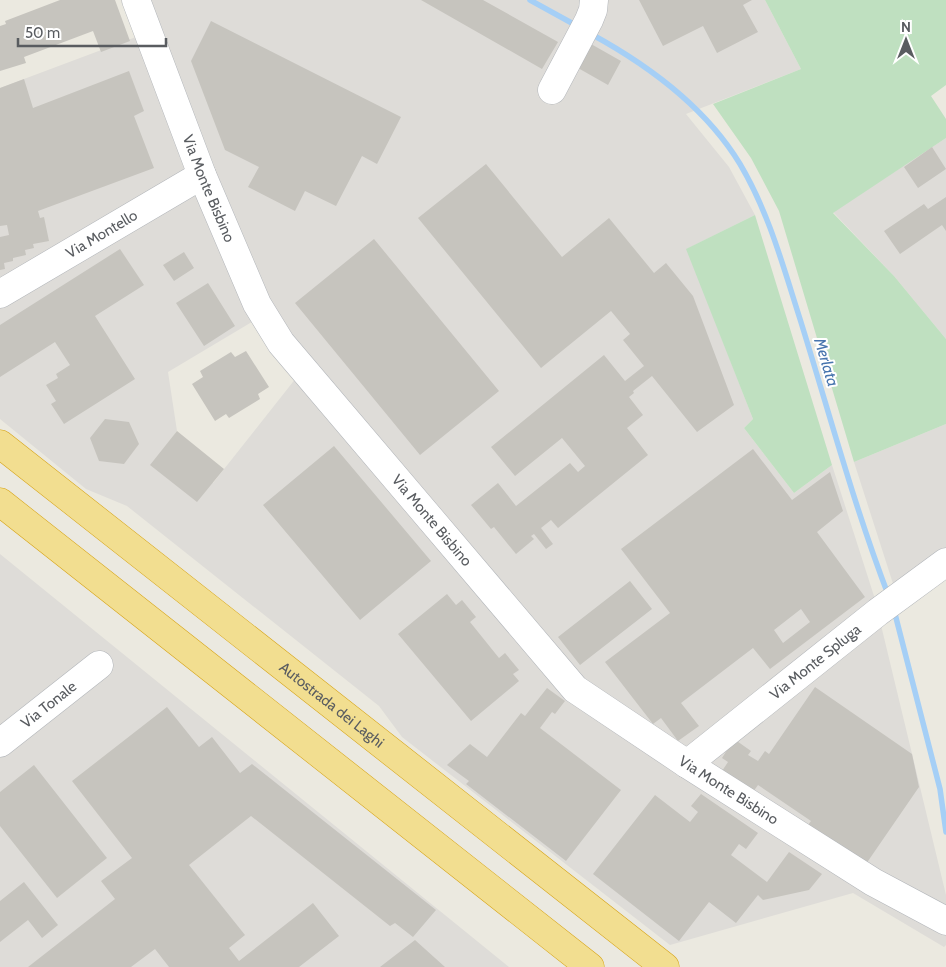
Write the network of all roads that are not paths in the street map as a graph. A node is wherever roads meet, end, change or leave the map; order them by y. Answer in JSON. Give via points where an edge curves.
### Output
{"nodes":[{"id":1,"x":136,"y":0,"type":"edge"},
{"id":2,"x":587,"y":19,"type":"edge"},
{"id":3,"x":552,"y":90,"type":"dead end"},
{"id":4,"x":202,"y":175,"type":"junction"},
{"id":5,"x":0,"y":294,"type":"edge"},
{"id":6,"x":0,"y":444,"type":"edge"},
{"id":7,"x":0,"y":502,"type":"edge"},
{"id":8,"x":946,"y":562,"type":"edge"},
{"id":9,"x":99,"y":665,"type":"dead end"},
{"id":10,"x":0,"y":743,"type":"edge"},
{"id":11,"x":687,"y":764,"type":"junction"},
{"id":12,"x":945,"y":920,"type":"edge"},
{"id":13,"x":556,"y":940,"type":"junction"},
{"id":14,"x":582,"y":967,"type":"edge"},
{"id":15,"x":590,"y":967,"type":"edge"},
{"id":16,"x":665,"y":967,"type":"edge"}],
"edges":[{"from":1,"to":4,"type":"street","name":"Via Monte Bisbino"},
{"from":2,"to":3,"type":"street"},
{"from":4,"to":5,"type":"street","name":"Via Montello"},
{"from":4,"to":11,"type":"street","name":"Via Monte Bisbino","via":[[256,304],[280,343],[576,689]]},
{"from":6,"to":16,"type":"highway","name":"Autostrada dei Laghi"},
{"from":7,"to":13,"type":"highway"},
{"from":8,"to":11,"type":"street","name":"Via Monte Spluga"},
{"from":9,"to":10,"type":"street","name":"Via Tonale"},
{"from":11,"to":12,"type":"street","name":"Via Monte Bisbino","via":[[901,897]]},
{"from":13,"to":14,"type":"highway"},
{"from":13,"to":15,"type":"highway"}]}
